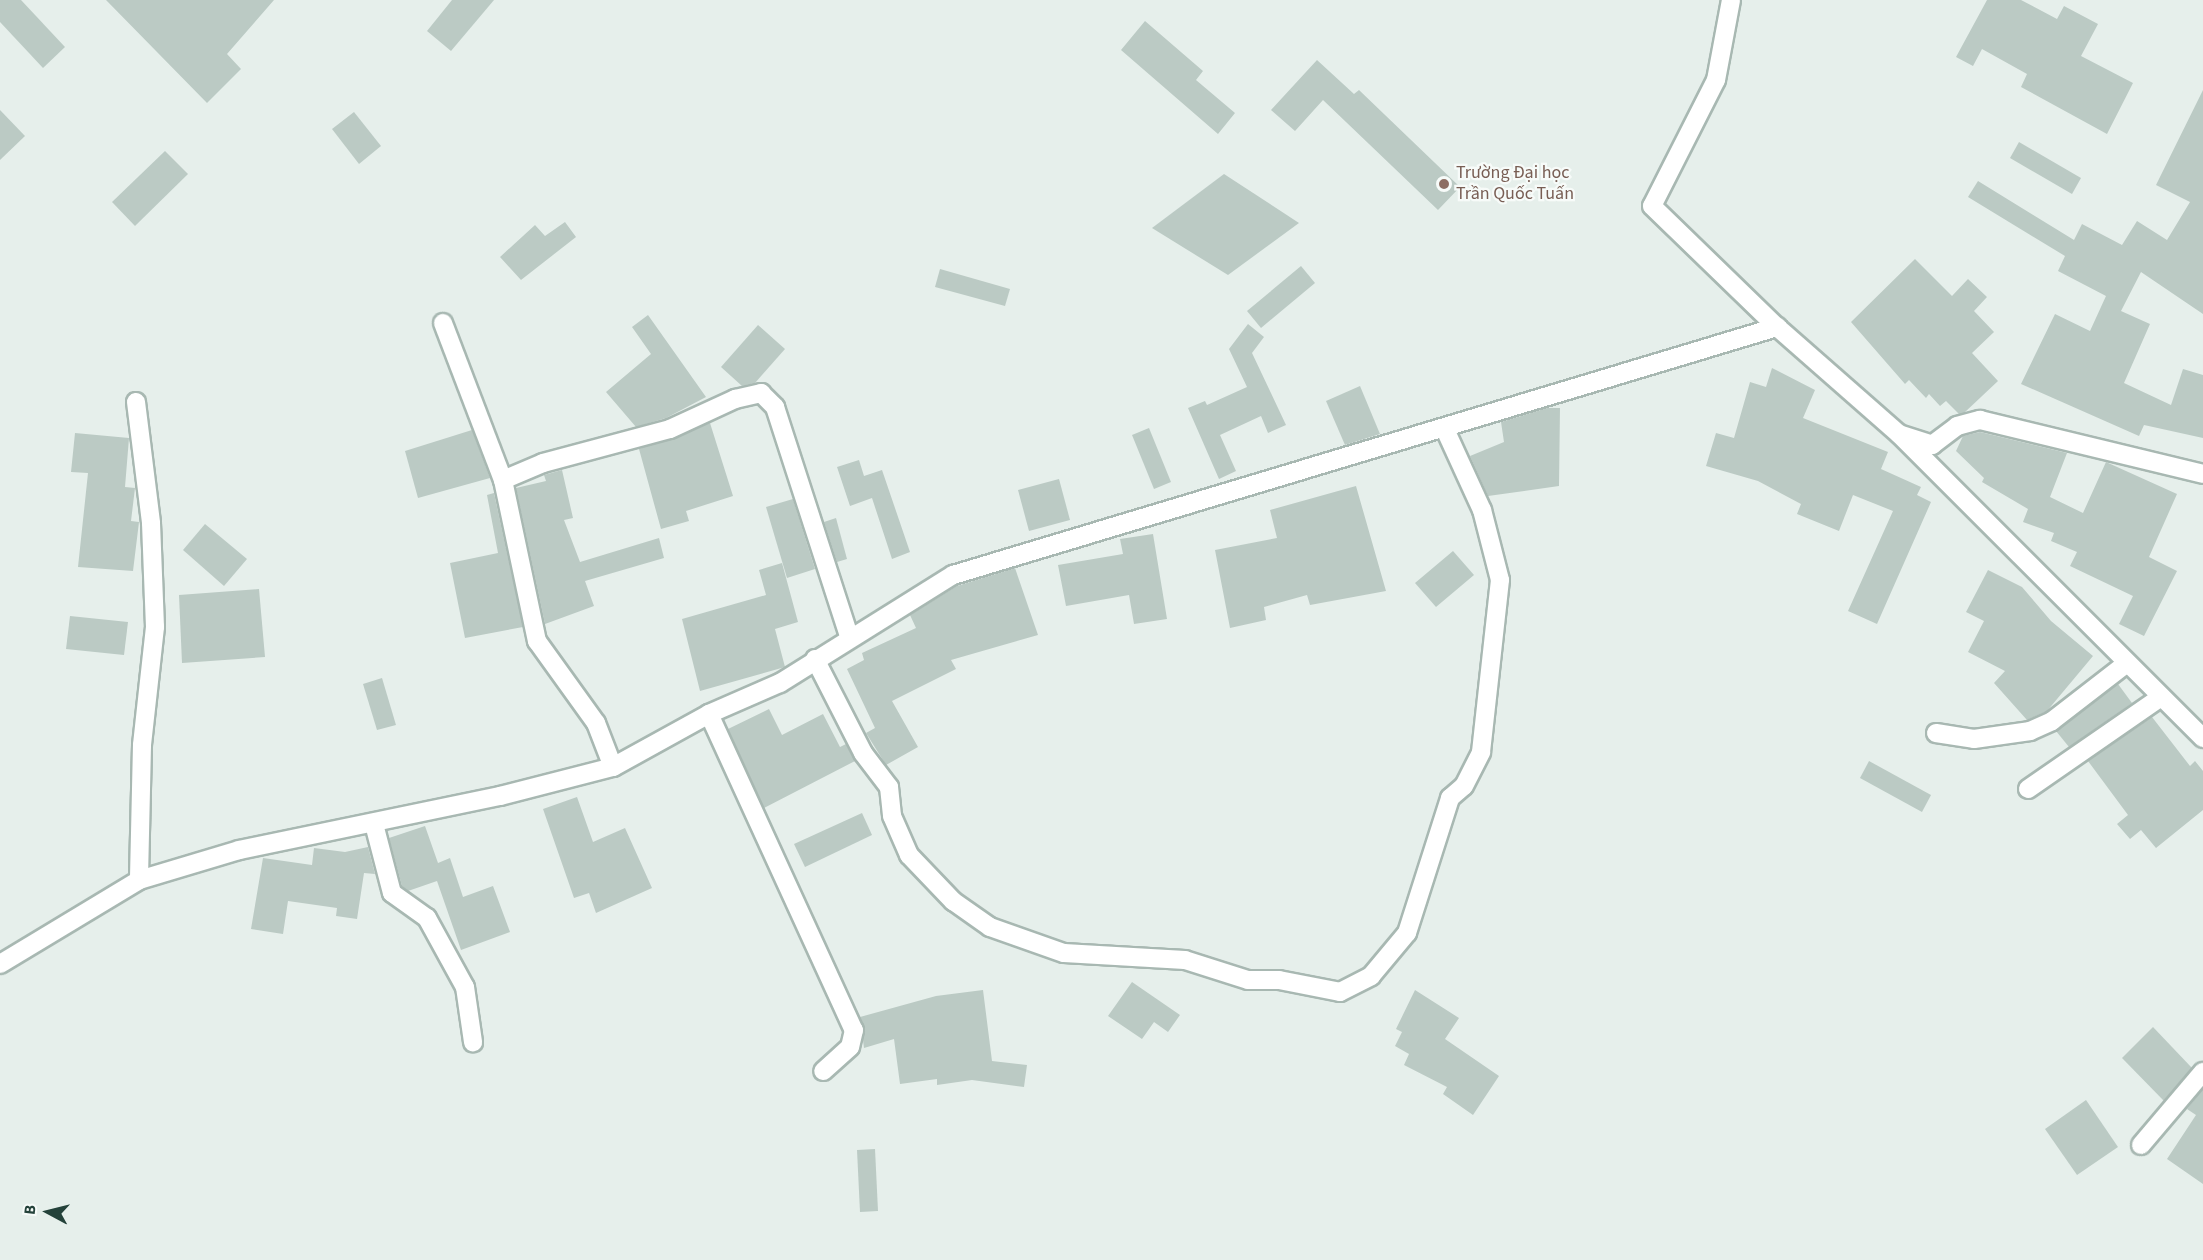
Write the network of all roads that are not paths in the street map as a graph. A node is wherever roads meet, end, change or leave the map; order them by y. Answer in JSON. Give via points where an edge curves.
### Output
{"nodes":[{"id":1,"x":1731,"y":0,"type":"edge"},
{"id":2,"x":443,"y":323,"type":"dead end"},
{"id":3,"x":1777,"y":327,"type":"junction"},
{"id":4,"x":136,"y":402,"type":"dead end"},
{"id":5,"x":1446,"y":429,"type":"junction"},
{"id":6,"x":1899,"y":434,"type":"junction"},
{"id":7,"x":2203,"y":474,"type":"edge"},
{"id":8,"x":503,"y":480,"type":"junction"},
{"id":9,"x":849,"y":636,"type":"junction"},
{"id":10,"x":815,"y":659,"type":"junction"},
{"id":11,"x":2127,"y":663,"type":"junction"},
{"id":12,"x":2161,"y":697,"type":"junction"},
{"id":13,"x":709,"y":714,"type":"junction"},
{"id":14,"x":1936,"y":733,"type":"dead end"},
{"id":15,"x":2203,"y":738,"type":"edge"},
{"id":16,"x":613,"y":767,"type":"junction"},
{"id":17,"x":2028,"y":789,"type":"dead end"},
{"id":18,"x":374,"y":824,"type":"junction"},
{"id":19,"x":139,"y":880,"type":"junction"},
{"id":20,"x":0,"y":964,"type":"edge"},
{"id":21,"x":473,"y":1042,"type":"dead end"},
{"id":22,"x":823,"y":1071,"type":"dead end"},
{"id":23,"x":2203,"y":1071,"type":"edge"},
{"id":24,"x":2141,"y":1145,"type":"dead end"}],
"edges":[{"from":1,"to":3,"type":"street","via":[[1716,80],[1652,206]]},
{"from":2,"to":8,"type":"street"},
{"from":3,"to":5,"type":"street"},
{"from":3,"to":6,"type":"street"},
{"from":4,"to":19,"type":"street","via":[[151,524],[155,627],[142,745]]},
{"from":5,"to":9,"type":"street","via":[[953,575]]},
{"from":5,"to":10,"type":"street","via":[[1482,510],[1500,580],[1481,752],[1464,786],[1450,798],[1407,933],[1371,976],[1340,992],[1279,980],[1248,980],[1185,960],[1064,953],[990,927],[953,901],[909,855],[892,816],[889,787],[863,753]]},
{"from":6,"to":7,"type":"street","via":[[1932,445],[1957,426],[1980,420]]},
{"from":6,"to":11,"type":"street"},
{"from":8,"to":9,"type":"street","via":[[543,463],[670,429],[735,399],[761,393],[775,406]]},
{"from":8,"to":16,"type":"street","via":[[537,641],[596,723]]},
{"from":9,"to":10,"type":"street"},
{"from":10,"to":13,"type":"street","via":[[780,683]]},
{"from":11,"to":12,"type":"street"},
{"from":11,"to":14,"type":"street","via":[[2052,721],[2030,731],[1974,739]]},
{"from":12,"to":15,"type":"street"},
{"from":12,"to":17,"type":"street"},
{"from":13,"to":16,"type":"street"},
{"from":13,"to":22,"type":"street","via":[[854,1030],[850,1047]]},
{"from":16,"to":18,"type":"street"},
{"from":18,"to":19,"type":"street","via":[[239,850]]},
{"from":18,"to":21,"type":"street","via":[[392,893],[427,918],[465,987]]},
{"from":19,"to":20,"type":"street"},
{"from":23,"to":24,"type":"street"}]}
